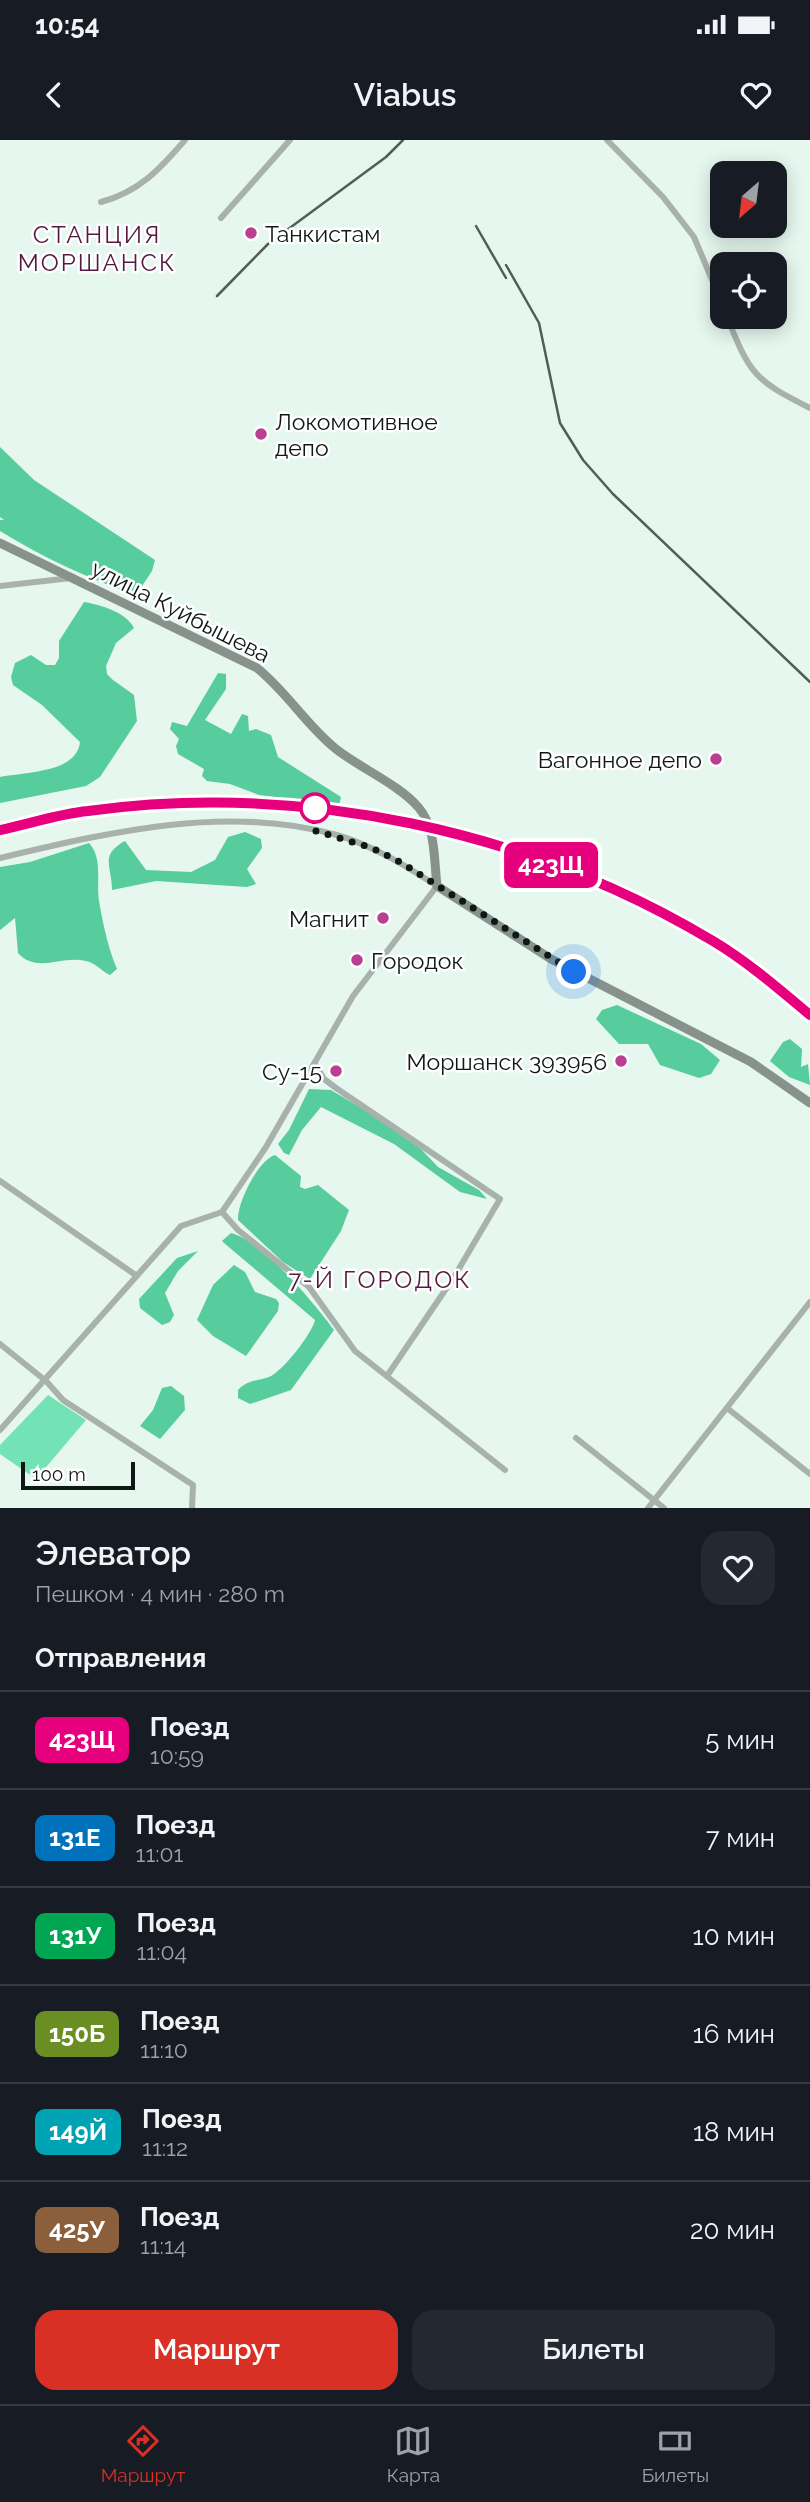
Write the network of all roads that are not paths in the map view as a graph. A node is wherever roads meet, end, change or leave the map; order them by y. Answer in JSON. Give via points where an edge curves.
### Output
{"nodes":[{"id":1,"x":185,"y":140,"type":"edge"},
{"id":2,"x":290,"y":140,"type":"edge"},
{"id":3,"x":607,"y":140,"type":"edge"},
{"id":4,"x":101,"y":202,"type":"dead end"},
{"id":5,"x":221,"y":218,"type":"dead end"},
{"id":6,"x":710,"y":275,"type":"edge"},
{"id":7,"x":733,"y":329,"type":"edge"},
{"id":8,"x":810,"y":408,"type":"edge"},
{"id":9,"x":0,"y":543,"type":"edge"},
{"id":10,"x":74,"y":578,"type":"junction"},
{"id":11,"x":0,"y":586,"type":"edge"},
{"id":12,"x":0,"y":858,"type":"edge"},
{"id":13,"x":437,"y":886,"type":"junction"},
{"id":14,"x":315,"y":1064,"type":"junction"},
{"id":15,"x":810,"y":1103,"type":"edge"},
{"id":16,"x":0,"y":1181,"type":"edge"},
{"id":17,"x":222,"y":1212,"type":"junction"},
{"id":18,"x":137,"y":1276,"type":"junction"},
{"id":19,"x":810,"y":1302,"type":"edge"},
{"id":20,"x":808,"y":1310,"type":"edge"},
{"id":21,"x":0,"y":1344,"type":"edge"},
{"id":22,"x":387,"y":1376,"type":"junction"},
{"id":23,"x":46,"y":1381,"type":"junction"},
{"id":24,"x":727,"y":1408,"type":"junction"},
{"id":25,"x":0,"y":1430,"type":"edge"},
{"id":26,"x":576,"y":1438,"type":"dead end"},
{"id":27,"x":505,"y":1470,"type":"dead end"},
{"id":28,"x":810,"y":1474,"type":"edge"},
{"id":29,"x":654,"y":1500,"type":"junction"},
{"id":30,"x":192,"y":1508,"type":"edge"},
{"id":31,"x":648,"y":1508,"type":"edge"},
{"id":32,"x":664,"y":1508,"type":"edge"}],
"edges":[{"from":1,"to":4,"type":"street","via":[[138,188]]},
{"from":2,"to":5,"type":"street"},
{"from":3,"to":6,"type":"street","via":[[663,197],[694,237]]},
{"from":7,"to":8,"type":"street","via":[[753,372],[767,385]]},
{"from":9,"to":10,"type":"street","name":"улица Куйбышева"},
{"from":10,"to":11,"type":"street"},
{"from":10,"to":13,"type":"street","name":"улица Куйбышева","via":[[221,649],[279,686],[336,749],[419,808],[430,827]]},
{"from":12,"to":13,"type":"street","via":[[149,827],[247,820],[338,836],[402,863]]},
{"from":13,"to":14,"type":"street","via":[[359,987]]},
{"from":13,"to":15,"type":"street","via":[[551,959],[751,1062]]},
{"from":14,"to":17,"type":"street"},
{"from":14,"to":22,"type":"street","via":[[336,1088],[500,1199]]},
{"from":16,"to":18,"type":"street"},
{"from":17,"to":18,"type":"street","via":[[181,1226]]},
{"from":17,"to":22,"type":"street","via":[[309,1287],[355,1351]]},
{"from":18,"to":23,"type":"street"},
{"from":19,"to":20,"type":"street"},
{"from":20,"to":24,"type":"street"},
{"from":21,"to":23,"type":"street"},
{"from":22,"to":27,"type":"street"},
{"from":23,"to":25,"type":"street"},
{"from":23,"to":30,"type":"street","via":[[63,1400],[193,1485]]},
{"from":24,"to":28,"type":"street"},
{"from":24,"to":29,"type":"street"},
{"from":26,"to":29,"type":"street"},
{"from":29,"to":31,"type":"street"},
{"from":29,"to":32,"type":"street"}]}
